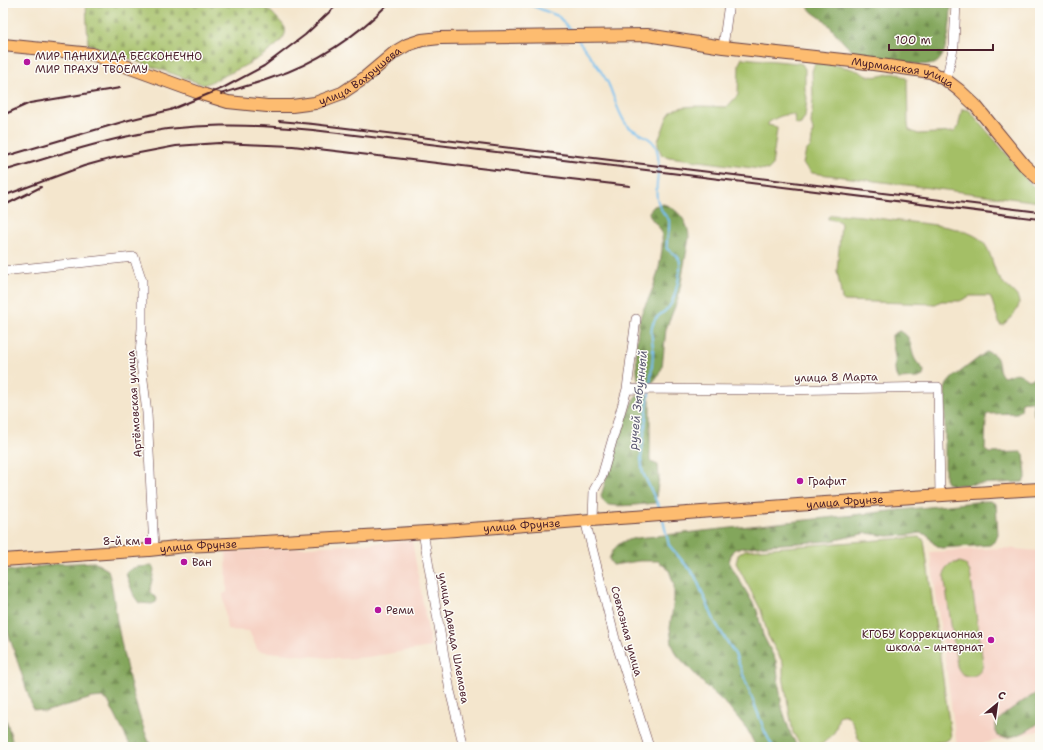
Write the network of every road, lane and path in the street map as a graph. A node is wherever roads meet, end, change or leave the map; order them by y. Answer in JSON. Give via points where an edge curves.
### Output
{"nodes":[{"id":1,"x":729,"y":3,"type":"edge"},
{"id":2,"x":956,"y":3,"type":"edge"},
{"id":3,"x":3,"y":45,"type":"edge"},
{"id":4,"x":723,"y":47,"type":"junction"},
{"id":5,"x":946,"y":80,"type":"junction"},
{"id":6,"x":1040,"y":172,"type":"edge"},
{"id":7,"x":1040,"y":180,"type":"edge"},
{"id":8,"x":3,"y":271,"type":"edge"},
{"id":9,"x":636,"y":319,"type":"dead end"},
{"id":10,"x":628,"y":389,"type":"junction"},
{"id":11,"x":1040,"y":489,"type":"edge"},
{"id":12,"x":940,"y":495,"type":"junction"},
{"id":13,"x":589,"y":520,"type":"junction"},
{"id":14,"x":423,"y":532,"type":"junction"},
{"id":15,"x":154,"y":549,"type":"junction"},
{"id":16,"x":3,"y":560,"type":"edge"},
{"id":17,"x":464,"y":747,"type":"edge"},
{"id":18,"x":649,"y":747,"type":"edge"}],
"edges":[{"from":1,"to":4,"type":"street"},
{"from":2,"to":5,"type":"street","via":[[954,45]]},
{"from":3,"to":4,"type":"main road","name":"улица Вахрушева","via":[[92,54],[228,102],[267,106],[315,103],[342,93],[395,52],[422,40],[647,35]]},
{"from":4,"to":5,"type":"main road","name":"Мурманская улица","via":[[931,72]]},
{"from":5,"to":7,"type":"main road","name":"Мурманская улица","via":[[975,105],[1024,165]]},
{"from":6,"to":7,"type":"street"},
{"from":8,"to":15,"type":"street","name":"Артёмовская улица","via":[[134,257],[142,281],[140,355],[147,413]]},
{"from":9,"to":10,"type":"street"},
{"from":10,"to":12,"type":"street","name":"улица 8 Марта","via":[[938,387]]},
{"from":10,"to":13,"type":"street","via":[[602,476],[594,490]]},
{"from":11,"to":12,"type":"main road","name":"улица Фрунзе"},
{"from":12,"to":13,"type":"main road","name":"улица Фрунзе"},
{"from":13,"to":14,"type":"main road","name":"улица Фрунзе"},
{"from":13,"to":18,"type":"street","name":"Совхозная улица","via":[[615,639]]},
{"from":14,"to":15,"type":"main road","name":"улица Фрунзе"},
{"from":14,"to":17,"type":"street","name":"улица Давида Шлемова","via":[[450,691]]},
{"from":15,"to":16,"type":"main road","name":"улица Фрунзе"}]}
